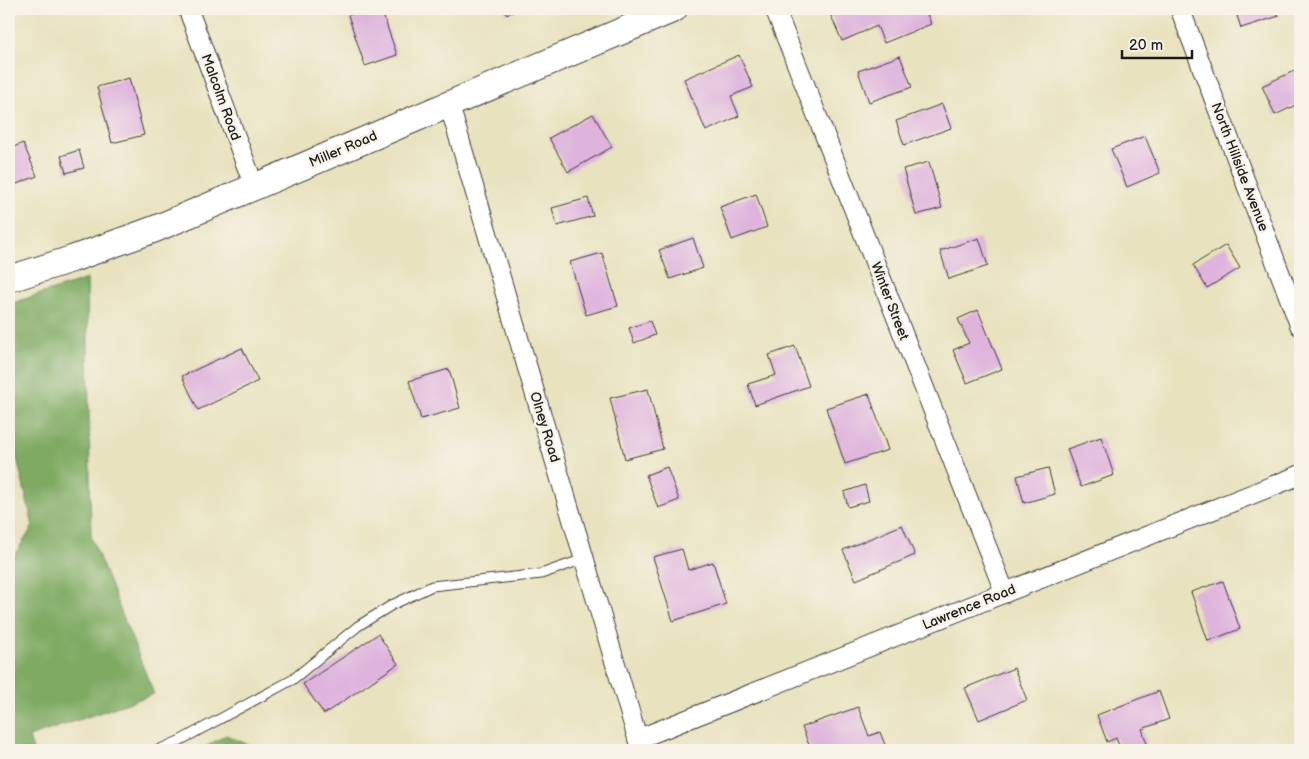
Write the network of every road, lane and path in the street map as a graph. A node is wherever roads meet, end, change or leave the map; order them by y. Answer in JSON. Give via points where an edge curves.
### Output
{"nodes":[{"id":1,"x":188,"y":9,"type":"edge"},
{"id":2,"x":776,"y":9,"type":"edge"},
{"id":3,"x":1180,"y":9,"type":"edge"},
{"id":4,"x":659,"y":12,"type":"edge"},
{"id":5,"x":449,"y":104,"type":"junction"},
{"id":6,"x":254,"y":186,"type":"junction"},
{"id":7,"x":9,"y":279,"type":"edge"},
{"id":8,"x":1300,"y":326,"type":"edge"},
{"id":9,"x":1300,"y":475,"type":"edge"},
{"id":10,"x":584,"y":559,"type":"junction"},
{"id":11,"x":1005,"y":593,"type":"junction"},
{"id":12,"x":640,"y":745,"type":"edge"},
{"id":13,"x":158,"y":750,"type":"edge"}],
"edges":[{"from":1,"to":6,"type":"street","name":"Malcolm Road"},
{"from":2,"to":11,"type":"street","name":"Winter Street"},
{"from":3,"to":8,"type":"street","name":"North Hillside Avenue"},
{"from":4,"to":5,"type":"street","name":"Miller Road"},
{"from":5,"to":6,"type":"street","name":"Miller Road"},
{"from":5,"to":10,"type":"street","name":"Olney Road"},
{"from":6,"to":7,"type":"street","name":"Miller Road","via":[[155,229]]},
{"from":9,"to":11,"type":"street","name":"Lawrence Road"},
{"from":10,"to":12,"type":"street","name":"Olney Road"},
{"from":10,"to":13,"type":"lane","via":[[541,574],[432,586],[358,626],[292,680]]},
{"from":11,"to":12,"type":"street","name":"Lawrence Road"}]}
